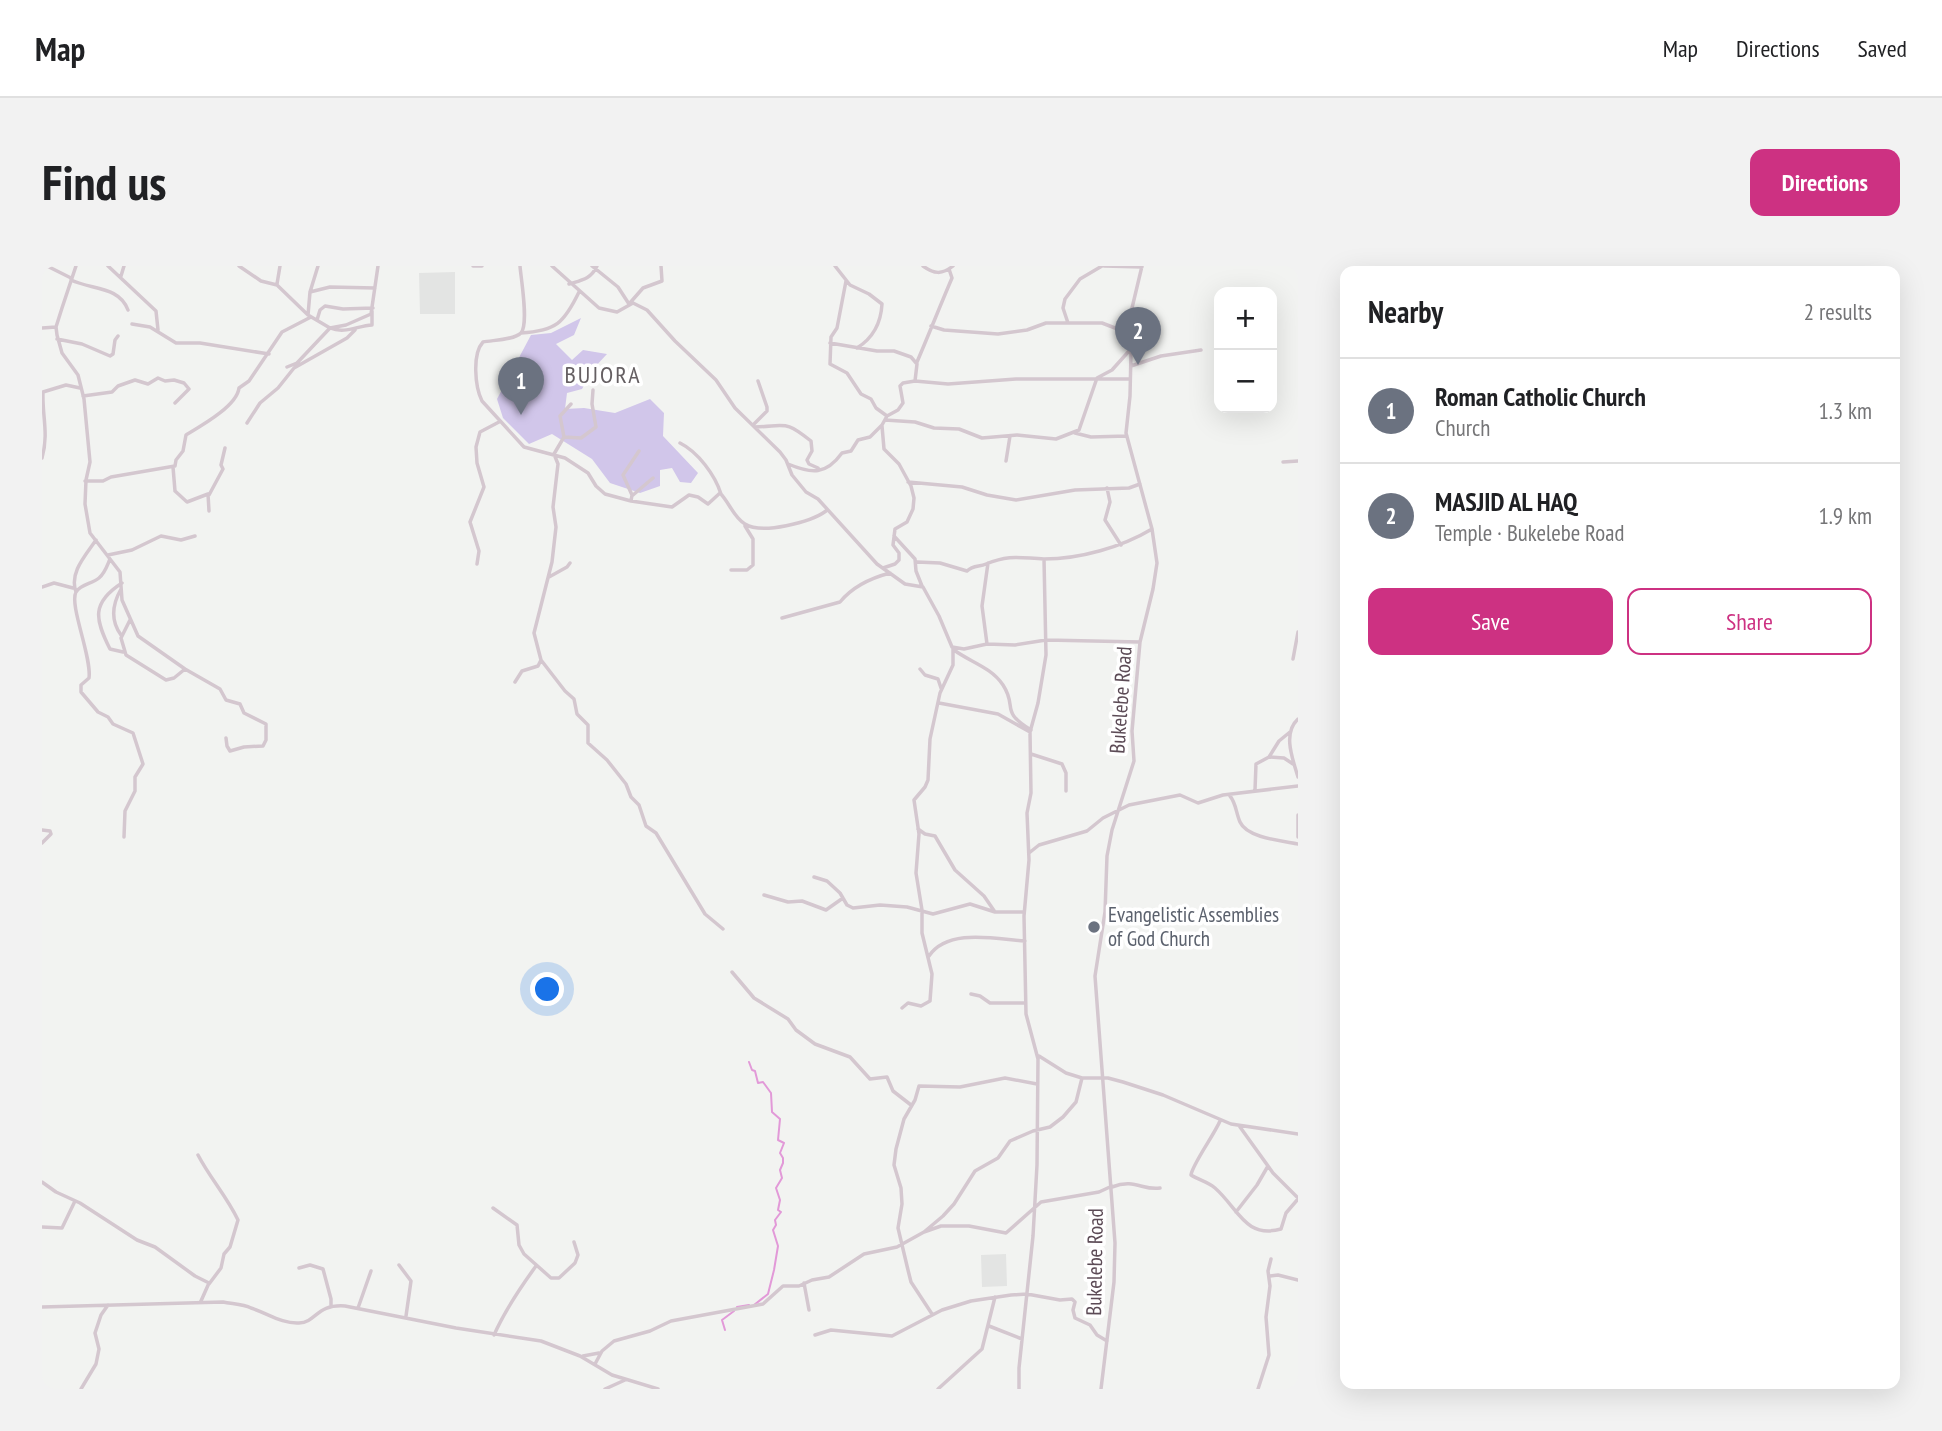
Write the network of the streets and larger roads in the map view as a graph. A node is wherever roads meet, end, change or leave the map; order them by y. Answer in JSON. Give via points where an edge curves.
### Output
{"nodes":[{"id":1,"x":47,"y":266,"type":"edge"},
{"id":2,"x":76,"y":266,"type":"edge"},
{"id":3,"x":108,"y":266,"type":"edge"},
{"id":4,"x":124,"y":266,"type":"edge"},
{"id":5,"x":239,"y":266,"type":"edge"},
{"id":6,"x":280,"y":266,"type":"edge"},
{"id":7,"x":318,"y":266,"type":"edge"},
{"id":8,"x":378,"y":266,"type":"edge"},
{"id":9,"x":473,"y":266,"type":"edge"},
{"id":10,"x":482,"y":266,"type":"edge"},
{"id":11,"x":520,"y":266,"type":"edge"},
{"id":12,"x":561,"y":266,"type":"edge"},
{"id":13,"x":661,"y":266,"type":"edge"},
{"id":14,"x":835,"y":266,"type":"edge"},
{"id":15,"x":923,"y":266,"type":"edge"},
{"id":16,"x":1103,"y":266,"type":"edge"},
{"id":17,"x":1142,"y":266,"type":"edge"},
{"id":18,"x":553,"y":267,"type":"edge"},
{"id":19,"x":595,"y":267,"type":"edge"},
{"id":20,"x":951,"y":268,"type":"edge"},
{"id":21,"x":121,"y":276,"type":"junction"},
{"id":22,"x":71,"y":279,"type":"junction"},
{"id":23,"x":846,"y":281,"type":"junction"},
{"id":24,"x":569,"y":284,"type":"junction"},
{"id":25,"x":277,"y":285,"type":"junction"},
{"id":26,"x":375,"y":288,"type":"junction"},
{"id":27,"x":310,"y":292,"type":"junction"},
{"id":28,"x":579,"y":292,"type":"junction"},
{"id":29,"x":629,"y":304,"type":"junction"},
{"id":30,"x":128,"y":310,"type":"dead end"},
{"id":31,"x":373,"y":310,"type":"junction"},
{"id":32,"x":309,"y":316,"type":"junction"},
{"id":33,"x":317,"y":320,"type":"junction"},
{"id":34,"x":1068,"y":323,"type":"junction"},
{"id":35,"x":132,"y":324,"type":"dead end"},
{"id":36,"x":56,"y":327,"type":"junction"},
{"id":37,"x":931,"y":327,"type":"junction"},
{"id":38,"x":42,"y":328,"type":"edge"},
{"id":39,"x":330,"y":328,"type":"junction"},
{"id":40,"x":1130,"y":329,"type":"junction"},
{"id":41,"x":355,"y":330,"type":"junction"},
{"id":42,"x":159,"y":332,"type":"junction"},
{"id":43,"x":521,"y":333,"type":"junction"},
{"id":44,"x":118,"y":336,"type":"dead end"},
{"id":45,"x":57,"y":339,"type":"junction"},
{"id":46,"x":830,"y":343,"type":"junction"},
{"id":47,"x":857,"y":348,"type":"junction"},
{"id":48,"x":1130,"y":350,"type":"junction"},
{"id":49,"x":1201,"y":350,"type":"dead end"},
{"id":50,"x":269,"y":354,"type":"junction"},
{"id":51,"x":917,"y":362,"type":"junction"},
{"id":52,"x":1131,"y":366,"type":"junction"},
{"id":53,"x":287,"y":367,"type":"dead end"},
{"id":54,"x":1097,"y":378,"type":"junction"},
{"id":55,"x":1130,"y":379,"type":"junction"},
{"id":56,"x":758,"y":381,"type":"dead end"},
{"id":57,"x":915,"y":381,"type":"junction"},
{"id":58,"x":82,"y":389,"type":"junction"},
{"id":59,"x":593,"y":390,"type":"dead end"},
{"id":60,"x":83,"y":396,"type":"junction"},
{"id":61,"x":43,"y":399,"type":"edge"},
{"id":62,"x":175,"y":403,"type":"dead end"},
{"id":63,"x":571,"y":404,"type":"dead end"},
{"id":64,"x":886,"y":417,"type":"junction"},
{"id":65,"x":499,"y":422,"type":"junction"},
{"id":66,"x":247,"y":423,"type":"dead end"},
{"id":67,"x":882,"y":425,"type":"junction"},
{"id":68,"x":754,"y":426,"type":"junction"},
{"id":69,"x":1075,"y":433,"type":"junction"},
{"id":70,"x":1010,"y":435,"type":"junction"},
{"id":71,"x":1127,"y":436,"type":"junction"},
{"id":72,"x":564,"y":437,"type":"junction"},
{"id":73,"x":44,"y":441,"type":"edge"},
{"id":74,"x":680,"y":443,"type":"dead end"},
{"id":75,"x":225,"y":448,"type":"dead end"},
{"id":76,"x":639,"y":452,"type":"dead end"},
{"id":77,"x":554,"y":454,"type":"junction"},
{"id":78,"x":42,"y":458,"type":"edge"},
{"id":79,"x":1006,"y":461,"type":"dead end"},
{"id":80,"x":1298,"y":461,"type":"edge"},
{"id":81,"x":1283,"y":462,"type":"dead end"},
{"id":82,"x":788,"y":464,"type":"junction"},
{"id":83,"x":173,"y":467,"type":"junction"},
{"id":84,"x":818,"y":468,"type":"junction"},
{"id":85,"x":653,"y":478,"type":"dead end"},
{"id":86,"x":85,"y":481,"type":"junction"},
{"id":87,"x":908,"y":482,"type":"junction"},
{"id":88,"x":1140,"y":484,"type":"junction"},
{"id":89,"x":1107,"y":488,"type":"junction"},
{"id":90,"x":721,"y":494,"type":"junction"},
{"id":91,"x":209,"y":495,"type":"junction"},
{"id":92,"x":632,"y":498,"type":"junction"},
{"id":93,"x":209,"y":511,"type":"dead end"},
{"id":94,"x":826,"y":511,"type":"junction"},
{"id":95,"x":744,"y":524,"type":"junction"},
{"id":96,"x":1152,"y":529,"type":"junction"},
{"id":97,"x":195,"y":536,"type":"dead end"},
{"id":98,"x":894,"y":536,"type":"junction"},
{"id":99,"x":96,"y":540,"type":"junction"},
{"id":100,"x":1121,"y":545,"type":"junction"},
{"id":101,"x":109,"y":557,"type":"junction"},
{"id":102,"x":1044,"y":559,"type":"junction"},
{"id":103,"x":917,"y":562,"type":"junction"},
{"id":104,"x":570,"y":563,"type":"dead end"},
{"id":105,"x":988,"y":563,"type":"junction"},
{"id":106,"x":477,"y":564,"type":"dead end"},
{"id":107,"x":883,"y":568,"type":"junction"},
{"id":108,"x":731,"y":570,"type":"dead end"},
{"id":109,"x":890,"y":573,"type":"junction"},
{"id":110,"x":548,"y":577,"type":"junction"},
{"id":111,"x":122,"y":585,"type":"junction"},
{"id":112,"x":922,"y":586,"type":"junction"},
{"id":113,"x":42,"y":587,"type":"edge"},
{"id":114,"x":77,"y":590,"type":"junction"},
{"id":115,"x":782,"y":618,"type":"dead end"},
{"id":116,"x":130,"y":620,"type":"junction"},
{"id":117,"x":1298,"y":632,"type":"edge"},
{"id":118,"x":121,"y":635,"type":"junction"},
{"id":119,"x":1046,"y":640,"type":"junction"},
{"id":120,"x":1297,"y":640,"type":"edge"},
{"id":121,"x":1140,"y":642,"type":"junction"},
{"id":122,"x":987,"y":644,"type":"junction"},
{"id":123,"x":953,"y":649,"type":"junction"},
{"id":124,"x":123,"y":652,"type":"junction"},
{"id":125,"x":1293,"y":659,"type":"dead end"},
{"id":126,"x":541,"y":660,"type":"junction"},
{"id":127,"x":185,"y":669,"type":"junction"},
{"id":128,"x":920,"y":669,"type":"dead end"},
{"id":129,"x":515,"y":682,"type":"dead end"},
{"id":130,"x":941,"y":690,"type":"junction"},
{"id":131,"x":939,"y":703,"type":"junction"},
{"id":132,"x":1298,"y":719,"type":"edge"},
{"id":133,"x":1030,"y":731,"type":"junction"},
{"id":134,"x":1290,"y":732,"type":"junction"},
{"id":135,"x":226,"y":738,"type":"dead end"},
{"id":136,"x":1031,"y":754,"type":"junction"},
{"id":137,"x":1269,"y":757,"type":"junction"},
{"id":138,"x":1295,"y":766,"type":"junction"},
{"id":139,"x":1298,"y":778,"type":"edge"},
{"id":140,"x":1298,"y":786,"type":"edge"},
{"id":141,"x":1255,"y":790,"type":"junction"},
{"id":142,"x":1066,"y":791,"type":"dead end"},
{"id":143,"x":1227,"y":795,"type":"junction"},
{"id":144,"x":1118,"y":810,"type":"junction"},
{"id":145,"x":1298,"y":815,"type":"edge"},
{"id":146,"x":42,"y":830,"type":"edge"},
{"id":147,"x":918,"y":830,"type":"junction"},
{"id":148,"x":124,"y":837,"type":"dead end"},
{"id":149,"x":1298,"y":837,"type":"edge"},
{"id":150,"x":42,"y":843,"type":"edge"},
{"id":151,"x":1298,"y":844,"type":"edge"},
{"id":152,"x":1029,"y":853,"type":"junction"},
{"id":153,"x":814,"y":877,"type":"dead end"},
{"id":154,"x":764,"y":895,"type":"dead end"},
{"id":155,"x":843,"y":898,"type":"junction"},
{"id":156,"x":922,"y":910,"type":"junction"},
{"id":157,"x":995,"y":912,"type":"junction"},
{"id":158,"x":1024,"y":912,"type":"junction"},
{"id":159,"x":723,"y":929,"type":"dead end"},
{"id":160,"x":1026,"y":941,"type":"junction"},
{"id":161,"x":929,"y":956,"type":"junction"},
{"id":162,"x":732,"y":972,"type":"dead end"},
{"id":163,"x":971,"y":994,"type":"dead end"},
{"id":164,"x":1025,"y":1003,"type":"junction"},
{"id":165,"x":902,"y":1008,"type":"dead end"},
{"id":166,"x":1037,"y":1055,"type":"junction"},
{"id":167,"x":1082,"y":1078,"type":"junction"},
{"id":168,"x":1101,"y":1078,"type":"junction"},
{"id":169,"x":1037,"y":1084,"type":"junction"},
{"id":170,"x":911,"y":1105,"type":"junction"},
{"id":171,"x":1220,"y":1121,"type":"junction"},
{"id":172,"x":1238,"y":1126,"type":"junction"},
{"id":173,"x":1038,"y":1131,"type":"junction"},
{"id":174,"x":1298,"y":1134,"type":"edge"},
{"id":175,"x":198,"y":1156,"type":"dead end"},
{"id":176,"x":1268,"y":1166,"type":"junction"},
{"id":177,"x":42,"y":1182,"type":"edge"},
{"id":178,"x":1112,"y":1186,"type":"junction"},
{"id":179,"x":1160,"y":1188,"type":"dead end"},
{"id":180,"x":1298,"y":1199,"type":"edge"},
{"id":181,"x":75,"y":1201,"type":"junction"},
{"id":182,"x":1035,"y":1207,"type":"junction"},
{"id":183,"x":493,"y":1208,"type":"dead end"},
{"id":184,"x":1236,"y":1212,"type":"junction"},
{"id":185,"x":42,"y":1227,"type":"edge"},
{"id":186,"x":924,"y":1232,"type":"junction"},
{"id":187,"x":574,"y":1242,"type":"dead end"},
{"id":188,"x":902,"y":1245,"type":"junction"},
{"id":189,"x":1271,"y":1259,"type":"dead end"},
{"id":190,"x":399,"y":1265,"type":"dead end"},
{"id":191,"x":536,"y":1266,"type":"junction"},
{"id":192,"x":299,"y":1268,"type":"dead end"},
{"id":193,"x":371,"y":1271,"type":"dead end"},
{"id":194,"x":1270,"y":1276,"type":"junction"},
{"id":195,"x":1298,"y":1280,"type":"edge"},
{"id":196,"x":804,"y":1283,"type":"junction"},
{"id":197,"x":209,"y":1284,"type":"junction"},
{"id":198,"x":1027,"y":1294,"type":"junction"},
{"id":199,"x":995,"y":1297,"type":"junction"},
{"id":200,"x":201,"y":1301,"type":"junction"},
{"id":201,"x":108,"y":1304,"type":"junction"},
{"id":202,"x":333,"y":1305,"type":"junction"},
{"id":203,"x":42,"y":1307,"type":"edge"},
{"id":204,"x":358,"y":1308,"type":"junction"},
{"id":205,"x":809,"y":1310,"type":"dead end"},
{"id":206,"x":932,"y":1314,"type":"junction"},
{"id":207,"x":406,"y":1317,"type":"junction"},
{"id":208,"x":989,"y":1326,"type":"junction"},
{"id":209,"x":494,"y":1335,"type":"junction"},
{"id":210,"x":814,"y":1335,"type":"dead end"},
{"id":211,"x":1022,"y":1339,"type":"junction"},
{"id":212,"x":1107,"y":1341,"type":"junction"},
{"id":213,"x":601,"y":1353,"type":"junction"},
{"id":214,"x":582,"y":1357,"type":"junction"},
{"id":215,"x":594,"y":1364,"type":"junction"},
{"id":216,"x":612,"y":1375,"type":"junction"},
{"id":217,"x":625,"y":1380,"type":"junction"},
{"id":218,"x":607,"y":1388,"type":"edge"},
{"id":219,"x":81,"y":1389,"type":"edge"},
{"id":220,"x":658,"y":1389,"type":"edge"},
{"id":221,"x":938,"y":1389,"type":"edge"},
{"id":222,"x":1019,"y":1389,"type":"edge"},
{"id":223,"x":1101,"y":1389,"type":"edge"},
{"id":224,"x":1258,"y":1389,"type":"edge"}],
"edges":[{"from":1,"to":22,"type":"street"},
{"from":2,"to":22,"type":"street"},
{"from":3,"to":21,"type":"street"},
{"from":4,"to":21,"type":"street"},
{"from":5,"to":25,"type":"street","via":[[261,281]]},
{"from":6,"to":25,"type":"street"},
{"from":7,"to":27,"type":"street"},
{"from":8,"to":26,"type":"street"},
{"from":9,"to":10,"type":"street"},
{"from":11,"to":43,"type":"street","via":[[524,293]]},
{"from":12,"to":18,"type":"street"},
{"from":13,"to":29,"type":"street","via":[[662,281],[643,288]]},
{"from":14,"to":23,"type":"street"},
{"from":15,"to":20,"type":"street","via":[[935,273]]},
{"from":16,"to":17,"type":"street"},
{"from":16,"to":34,"type":"street","via":[[1080,279],[1065,299]]},
{"from":17,"to":40,"type":"street","name":"Bukelebe Road"},
{"from":18,"to":24,"type":"street"},
{"from":19,"to":24,"type":"street","via":[[589,277]]},
{"from":19,"to":29,"type":"street"},
{"from":20,"to":37,"type":"street","via":[[951,281]]},
{"from":21,"to":42,"type":"street","via":[[156,311]]},
{"from":22,"to":30,"type":"street","via":[[112,291]]},
{"from":22,"to":36,"type":"street"},
{"from":23,"to":46,"type":"street"},
{"from":23,"to":47,"type":"street","via":[[883,306],[874,332]]},
{"from":24,"to":28,"type":"street"},
{"from":25,"to":32,"type":"street"},
{"from":26,"to":27,"type":"street","via":[[333,287]]},
{"from":26,"to":31,"type":"street"},
{"from":27,"to":32,"type":"street"},
{"from":28,"to":29,"type":"street","via":[[610,312]]},
{"from":28,"to":43,"type":"street","via":[[558,324]]},
{"from":29,"to":68,"type":"street","via":[[647,310]]},
{"from":31,"to":33,"type":"street","via":[[326,306]]},
{"from":31,"to":39,"type":"street","via":[[370,316]]},
{"from":31,"to":41,"type":"street","via":[[372,325]]},
{"from":32,"to":33,"type":"street"},
{"from":32,"to":50,"type":"street","via":[[285,330]]},
{"from":33,"to":39,"type":"street"},
{"from":34,"to":37,"type":"street","via":[[998,334]]},
{"from":34,"to":40,"type":"street"},
{"from":35,"to":42,"type":"street"},
{"from":36,"to":38,"type":"street"},
{"from":36,"to":45,"type":"street"},
{"from":37,"to":51,"type":"street"},
{"from":39,"to":41,"type":"street"},
{"from":39,"to":53,"type":"street"},
{"from":40,"to":48,"type":"street","name":"Bukelebe Road"},
{"from":41,"to":66,"type":"street","via":[[294,368]]},
{"from":42,"to":50,"type":"street","via":[[176,343]]},
{"from":43,"to":65,"type":"street","via":[[483,342],[477,351],[479,395]]},
{"from":44,"to":45,"type":"street","via":[[110,356]]},
{"from":45,"to":58,"type":"street"},
{"from":46,"to":47,"type":"street"},
{"from":46,"to":64,"type":"street","via":[[831,365],[847,373]]},
{"from":47,"to":51,"type":"street","via":[[894,351]]},
{"from":48,"to":52,"type":"street","name":"Bukelebe Road"},
{"from":48,"to":54,"type":"street"},
{"from":49,"to":52,"type":"street"},
{"from":50,"to":83,"type":"street","via":[[216,417],[185,436],[183,451]]},
{"from":51,"to":57,"type":"street"},
{"from":52,"to":55,"type":"street","name":"Bukelebe Road"},
{"from":54,"to":55,"type":"street"},
{"from":54,"to":57,"type":"street","via":[[948,384]]},
{"from":54,"to":69,"type":"street"},
{"from":55,"to":71,"type":"street","name":"Bukelebe Road"},
{"from":56,"to":68,"type":"street","via":[[767,407]]},
{"from":57,"to":64,"type":"street","via":[[900,385],[903,404]]},
{"from":58,"to":60,"type":"street"},
{"from":58,"to":61,"type":"street","via":[[66,385],[44,391]]},
{"from":59,"to":72,"type":"street","via":[[595,429],[581,438]]},
{"from":60,"to":62,"type":"street","via":[[111,392],[135,380],[148,384],[159,378],[173,379],[189,389]]},
{"from":60,"to":86,"type":"street","via":[[90,462]]},
{"from":61,"to":73,"type":"street"},
{"from":63,"to":72,"type":"street","via":[[560,416]]},
{"from":64,"to":67,"type":"street"},
{"from":64,"to":70,"type":"street","via":[[959,429],[982,438]]},
{"from":65,"to":77,"type":"street","via":[[524,447]]},
{"from":65,"to":106,"type":"street","via":[[480,432],[476,447],[484,486],[470,522],[479,551]]},
{"from":67,"to":84,"type":"street","via":[[830,467]]},
{"from":67,"to":87,"type":"street","via":[[884,449]]},
{"from":68,"to":82,"type":"street"},
{"from":68,"to":84,"type":"street","via":[[794,427],[811,441],[807,460]]},
{"from":69,"to":70,"type":"street","via":[[1052,439]]},
{"from":69,"to":71,"type":"street"},
{"from":70,"to":79,"type":"street"},
{"from":71,"to":88,"type":"street","name":"Bukelebe Road"},
{"from":72,"to":77,"type":"street"},
{"from":73,"to":78,"type":"street"},
{"from":74,"to":90,"type":"street","via":[[706,466]]},
{"from":75,"to":91,"type":"street","via":[[223,469]]},
{"from":76,"to":92,"type":"street","via":[[623,475]]},
{"from":77,"to":92,"type":"street","via":[[586,471],[605,494]]},
{"from":77,"to":110,"type":"street","via":[[558,464],[553,507],[556,528]]},
{"from":80,"to":81,"type":"street"},
{"from":82,"to":84,"type":"street","via":[[809,471]]},
{"from":82,"to":94,"type":"street","via":[[794,478]]},
{"from":83,"to":86,"type":"street"},
{"from":83,"to":91,"type":"street","via":[[174,489],[185,501]]},
{"from":85,"to":92,"type":"street"},
{"from":86,"to":99,"type":"street","via":[[85,507]]},
{"from":87,"to":89,"type":"street","via":[[962,487],[1016,500]]},
{"from":87,"to":98,"type":"street","via":[[914,505]]},
{"from":88,"to":89,"type":"street"},
{"from":88,"to":96,"type":"street","name":"Bukelebe Road"},
{"from":89,"to":100,"type":"street","via":[[1110,502],[1105,520]]},
{"from":90,"to":92,"type":"street","via":[[708,504],[689,495],[669,508]]},
{"from":90,"to":95,"type":"street"},
{"from":91,"to":93,"type":"street"},
{"from":94,"to":95,"type":"street","via":[[787,527]]},
{"from":94,"to":107,"type":"street"},
{"from":95,"to":108,"type":"street","via":[[753,539],[754,565]]},
{"from":96,"to":100,"type":"street"},
{"from":96,"to":121,"type":"street","name":"Bukelebe Road","via":[[1156,572]]},
{"from":97,"to":101,"type":"street","via":[[181,540],[161,536]]},
{"from":98,"to":103,"type":"street"},
{"from":98,"to":107,"type":"street","via":[[899,560]]},
{"from":99,"to":101,"type":"street"},
{"from":99,"to":114,"type":"street","via":[[77,569],[73,582]]},
{"from":100,"to":102,"type":"street"},
{"from":101,"to":111,"type":"street","via":[[120,572]]},
{"from":101,"to":114,"type":"street","via":[[100,577]]},
{"from":102,"to":105,"type":"street","via":[[1011,556]]},
{"from":102,"to":119,"type":"street"},
{"from":103,"to":105,"type":"street","via":[[966,571]]},
{"from":103,"to":112,"type":"street"},
{"from":104,"to":110,"type":"street"},
{"from":105,"to":122,"type":"street","via":[[982,605]]},
{"from":107,"to":109,"type":"street"},
{"from":109,"to":112,"type":"street","via":[[905,584]]},
{"from":109,"to":115,"type":"street","via":[[869,579],[840,601]]},
{"from":110,"to":126,"type":"street","via":[[534,632]]},
{"from":111,"to":116,"type":"street"},
{"from":111,"to":118,"type":"street","via":[[112,618]]},
{"from":111,"to":124,"type":"street","via":[[108,593],[98,613],[110,649]]},
{"from":112,"to":123,"type":"street"},
{"from":113,"to":114,"type":"street","via":[[54,583]]},
{"from":114,"to":148,"type":"street","via":[[74,603],[90,666],[81,690],[98,712],[133,733],[143,764],[125,811]]},
{"from":116,"to":118,"type":"street"},
{"from":116,"to":127,"type":"street","via":[[147,645]]},
{"from":117,"to":120,"type":"street"},
{"from":118,"to":124,"type":"street"},
{"from":119,"to":121,"type":"street"},
{"from":119,"to":122,"type":"street"},
{"from":119,"to":133,"type":"street"},
{"from":120,"to":125,"type":"street"},
{"from":121,"to":144,"type":"street","name":"Bukelebe Road","via":[[1132,731],[1134,761]]},
{"from":122,"to":123,"type":"street"},
{"from":123,"to":130,"type":"street","via":[[951,670]]},
{"from":123,"to":133,"type":"street","via":[[994,676],[1005,690],[1011,715]]},
{"from":124,"to":127,"type":"street","via":[[166,680]]},
{"from":126,"to":129,"type":"street","via":[[538,666],[522,671]]},
{"from":126,"to":159,"type":"street","via":[[574,699],[577,714],[589,727],[589,743],[626,783],[646,826],[656,833],[705,914]]},
{"from":127,"to":135,"type":"street","via":[[266,724],[262,746],[230,751]]},
{"from":128,"to":130,"type":"street","via":[[938,679]]},
{"from":130,"to":131,"type":"street"},
{"from":131,"to":133,"type":"street","via":[[998,714]]},
{"from":131,"to":147,"type":"street","via":[[930,739],[928,780],[914,800]]},
{"from":132,"to":134,"type":"street"},
{"from":133,"to":136,"type":"street"},
{"from":134,"to":137,"type":"street"},
{"from":134,"to":138,"type":"street"},
{"from":136,"to":142,"type":"street","via":[[1062,764]]},
{"from":136,"to":152,"type":"street"},
{"from":137,"to":138,"type":"street","via":[[1290,760]]},
{"from":137,"to":141,"type":"street","via":[[1256,764]]},
{"from":138,"to":139,"type":"street"},
{"from":140,"to":141,"type":"street"},
{"from":141,"to":143,"type":"street"},
{"from":143,"to":144,"type":"street","via":[[1196,803],[1180,795]]},
{"from":143,"to":151,"type":"street","via":[[1250,831]]},
{"from":144,"to":152,"type":"street","via":[[1087,831],[1039,845]]},
{"from":144,"to":168,"type":"street","name":"Bukelebe Road","via":[[1107,856],[1105,912],[1095,976]]},
{"from":145,"to":149,"type":"street"},
{"from":146,"to":150,"type":"street","via":[[51,834]]},
{"from":147,"to":156,"type":"street","via":[[915,869]]},
{"from":147,"to":157,"type":"street","via":[[935,836],[955,870]]},
{"from":152,"to":158,"type":"street"},
{"from":153,"to":155,"type":"street","via":[[827,881]]},
{"from":154,"to":155,"type":"street","via":[[826,909]]},
{"from":155,"to":156,"type":"street","via":[[853,908],[880,905]]},
{"from":156,"to":157,"type":"street","via":[[935,914],[971,904]]},
{"from":156,"to":161,"type":"street"},
{"from":157,"to":158,"type":"street"},
{"from":158,"to":160,"type":"street"},
{"from":160,"to":161,"type":"street","via":[[954,939],[941,943]]},
{"from":160,"to":164,"type":"street"},
{"from":161,"to":165,"type":"street","via":[[930,1000]]},
{"from":162,"to":170,"type":"street","via":[[754,998],[788,1019],[796,1030],[815,1044],[850,1057],[870,1079],[887,1077],[893,1091]]},
{"from":163,"to":164,"type":"street","via":[[990,1003]]},
{"from":164,"to":166,"type":"street"},
{"from":166,"to":167,"type":"street"},
{"from":166,"to":169,"type":"street"},
{"from":167,"to":168,"type":"street"},
{"from":167,"to":173,"type":"street","via":[[1071,1109],[1056,1124]]},
{"from":168,"to":171,"type":"street","via":[[1155,1092]]},
{"from":168,"to":178,"type":"street","name":"Bukelebe Road"},
{"from":169,"to":170,"type":"street","via":[[1005,1078],[960,1087],[919,1086]]},
{"from":169,"to":173,"type":"street"},
{"from":170,"to":188,"type":"street","via":[[894,1162],[901,1188],[898,1223]]},
{"from":171,"to":172,"type":"street"},
{"from":171,"to":184,"type":"street","via":[[1190,1173],[1216,1189]]},
{"from":172,"to":174,"type":"street"},
{"from":172,"to":176,"type":"street"},
{"from":173,"to":182,"type":"street"},
{"from":173,"to":186,"type":"street","via":[[1010,1141],[998,1158],[975,1171],[955,1203]]},
{"from":175,"to":197,"type":"street","via":[[238,1222],[221,1267]]},
{"from":176,"to":180,"type":"street"},
{"from":176,"to":184,"type":"street"},
{"from":177,"to":181,"type":"street"},
{"from":178,"to":179,"type":"street","via":[[1133,1183]]},
{"from":178,"to":182,"type":"street"},
{"from":178,"to":212,"type":"street","name":"Bukelebe Road","via":[[1114,1282]]},
{"from":180,"to":184,"type":"street","via":[[1278,1230],[1256,1230]]},
{"from":181,"to":185,"type":"street","via":[[62,1228]]},
{"from":181,"to":197,"type":"street","via":[[174,1258]]},
{"from":182,"to":186,"type":"street","via":[[1006,1233],[948,1225]]},
{"from":182,"to":198,"type":"street"},
{"from":183,"to":191,"type":"street","via":[[517,1225],[521,1249]]},
{"from":186,"to":188,"type":"street"},
{"from":187,"to":191,"type":"street","via":[[578,1257],[559,1278],[551,1278]]},
{"from":188,"to":196,"type":"street","via":[[866,1253],[834,1275]]},
{"from":188,"to":206,"type":"street","via":[[911,1282]]},
{"from":189,"to":194,"type":"street"},
{"from":190,"to":207,"type":"street","via":[[411,1281]]},
{"from":191,"to":209,"type":"street","via":[[507,1306]]},
{"from":192,"to":202,"type":"street","via":[[323,1269]]},
{"from":193,"to":204,"type":"street"},
{"from":194,"to":195,"type":"street"},
{"from":194,"to":224,"type":"street","via":[[1269,1355]]},
{"from":196,"to":205,"type":"street"},
{"from":196,"to":213,"type":"street","via":[[783,1286],[763,1304],[680,1319],[630,1335]]},
{"from":197,"to":200,"type":"street"},
{"from":198,"to":199,"type":"street"},
{"from":198,"to":211,"type":"street"},
{"from":198,"to":212,"type":"street","via":[[1072,1299],[1076,1318]]},
{"from":199,"to":206,"type":"street"},
{"from":199,"to":208,"type":"street"},
{"from":200,"to":201,"type":"street"},
{"from":200,"to":202,"type":"street","via":[[244,1306],[298,1323]]},
{"from":201,"to":203,"type":"street"},
{"from":201,"to":219,"type":"street","via":[[95,1333],[96,1364]]},
{"from":202,"to":204,"type":"street"},
{"from":204,"to":207,"type":"street"},
{"from":206,"to":210,"type":"street","via":[[892,1336],[831,1330]]},
{"from":207,"to":209,"type":"street"},
{"from":208,"to":211,"type":"street"},
{"from":208,"to":221,"type":"street","via":[[978,1354]]},
{"from":209,"to":214,"type":"street","via":[[541,1341]]},
{"from":211,"to":222,"type":"street"},
{"from":212,"to":223,"type":"street","name":"Bukelebe Road"},
{"from":213,"to":214,"type":"street"},
{"from":213,"to":215,"type":"street"},
{"from":214,"to":215,"type":"street"},
{"from":215,"to":216,"type":"street"},
{"from":216,"to":217,"type":"street"},
{"from":216,"to":218,"type":"street"},
{"from":217,"to":218,"type":"street"},
{"from":217,"to":220,"type":"street"}]}
